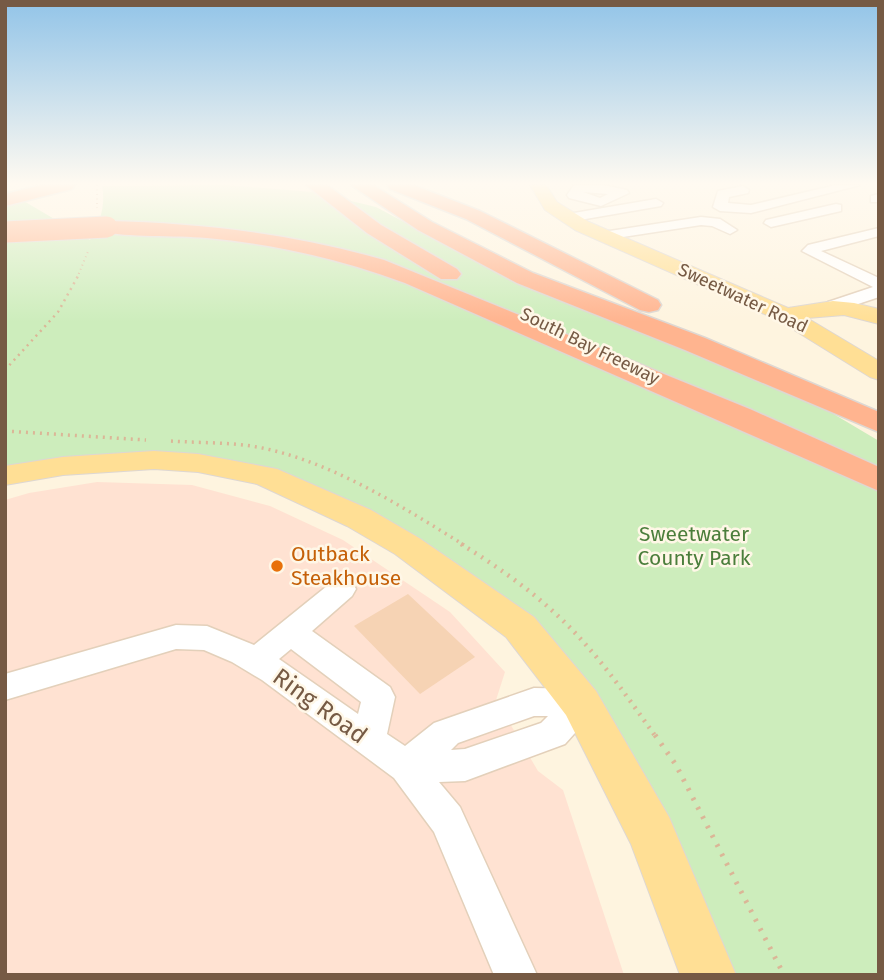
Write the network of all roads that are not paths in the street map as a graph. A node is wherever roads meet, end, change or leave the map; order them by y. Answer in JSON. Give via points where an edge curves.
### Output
{"nodes":[{"id":1,"x":29,"y":231,"type":"edge"},
{"id":2,"x":199,"y":231,"type":"edge"},
{"id":3,"x":377,"y":231,"type":"edge"},
{"id":4,"x":434,"y":231,"type":"edge"},
{"id":5,"x":504,"y":231,"type":"edge"},
{"id":6,"x":529,"y":231,"type":"edge"},
{"id":7,"x":593,"y":231,"type":"edge"},
{"id":8,"x":637,"y":231,"type":"edge"},
{"id":9,"x":5,"y":232,"type":"edge"},
{"id":10,"x":879,"y":232,"type":"edge"},
{"id":11,"x":603,"y":236,"type":"junction"},
{"id":12,"x":855,"y":237,"type":"junction"},
{"id":13,"x":879,"y":247,"type":"edge"},
{"id":14,"x":879,"y":284,"type":"edge"},
{"id":15,"x":879,"y":290,"type":"edge"},
{"id":16,"x":645,"y":303,"type":"junction"},
{"id":17,"x":834,"y":306,"type":"junction"},
{"id":18,"x":786,"y":315,"type":"junction"},
{"id":19,"x":879,"y":317,"type":"edge"},
{"id":20,"x":879,"y":372,"type":"edge"},
{"id":21,"x":879,"y":411,"type":"edge"},
{"id":22,"x":879,"y":423,"type":"edge"},
{"id":23,"x":763,"y":427,"type":"junction"},
{"id":24,"x":5,"y":476,"type":"edge"},
{"id":25,"x":879,"y":480,"type":"edge"},
{"id":26,"x":342,"y":589,"type":"dead end"},
{"id":27,"x":291,"y":632,"type":"junction"},
{"id":28,"x":256,"y":661,"type":"junction"},
{"id":29,"x":5,"y":687,"type":"edge"},
{"id":30,"x":581,"y":703,"type":"junction"},
{"id":31,"x":368,"y":740,"type":"junction"},
{"id":32,"x":406,"y":767,"type":"junction"},
{"id":33,"x":516,"y":975,"type":"edge"},
{"id":34,"x":708,"y":975,"type":"edge"}],
"edges":[{"from":1,"to":9,"type":"highway","bridge":true},
{"from":2,"to":23,"type":"highway","bridge":true,"via":[[323,248],[354,257]]},
{"from":3,"to":23,"type":"highway","name":"South Bay Freeway","via":[[550,328]]},
{"from":4,"to":22,"type":"highway","name":"South Bay Freeway","via":[[525,278]]},
{"from":5,"to":16,"type":"highway"},
{"from":6,"to":16,"type":"highway"},
{"from":7,"to":11,"type":"main road","name":"Sweetwater Road"},
{"from":8,"to":11,"type":"street"},
{"from":10,"to":12,"type":"street"},
{"from":11,"to":18,"type":"main road","name":"Sweetwater Road"},
{"from":12,"to":13,"type":"street"},
{"from":12,"to":14,"type":"street","via":[[810,251]]},
{"from":15,"to":17,"type":"street"},
{"from":16,"to":21,"type":"highway"},
{"from":17,"to":18,"type":"main road"},
{"from":17,"to":19,"type":"main road"},
{"from":18,"to":20,"type":"main road","name":"Sweetwater Road"},
{"from":23,"to":25,"type":"highway","name":"South Bay Freeway"},
{"from":24,"to":30,"type":"main road","via":[[63,466],[154,460],[266,476],[407,546],[520,627]]},
{"from":26,"to":27,"type":"street"},
{"from":27,"to":28,"type":"street"},
{"from":27,"to":31,"type":"street","via":[[379,697]]},
{"from":28,"to":29,"type":"street","name":"Ring Road","via":[[207,638],[176,637]]},
{"from":28,"to":31,"type":"street","name":"Ring Road"},
{"from":30,"to":32,"type":"street","via":[[553,734],[465,765]]},
{"from":30,"to":34,"type":"main road","via":[[652,834]]},
{"from":31,"to":32,"type":"street","name":"Ring Road"},
{"from":32,"to":33,"type":"street","name":"Ring Road","via":[[447,820]]}]}
